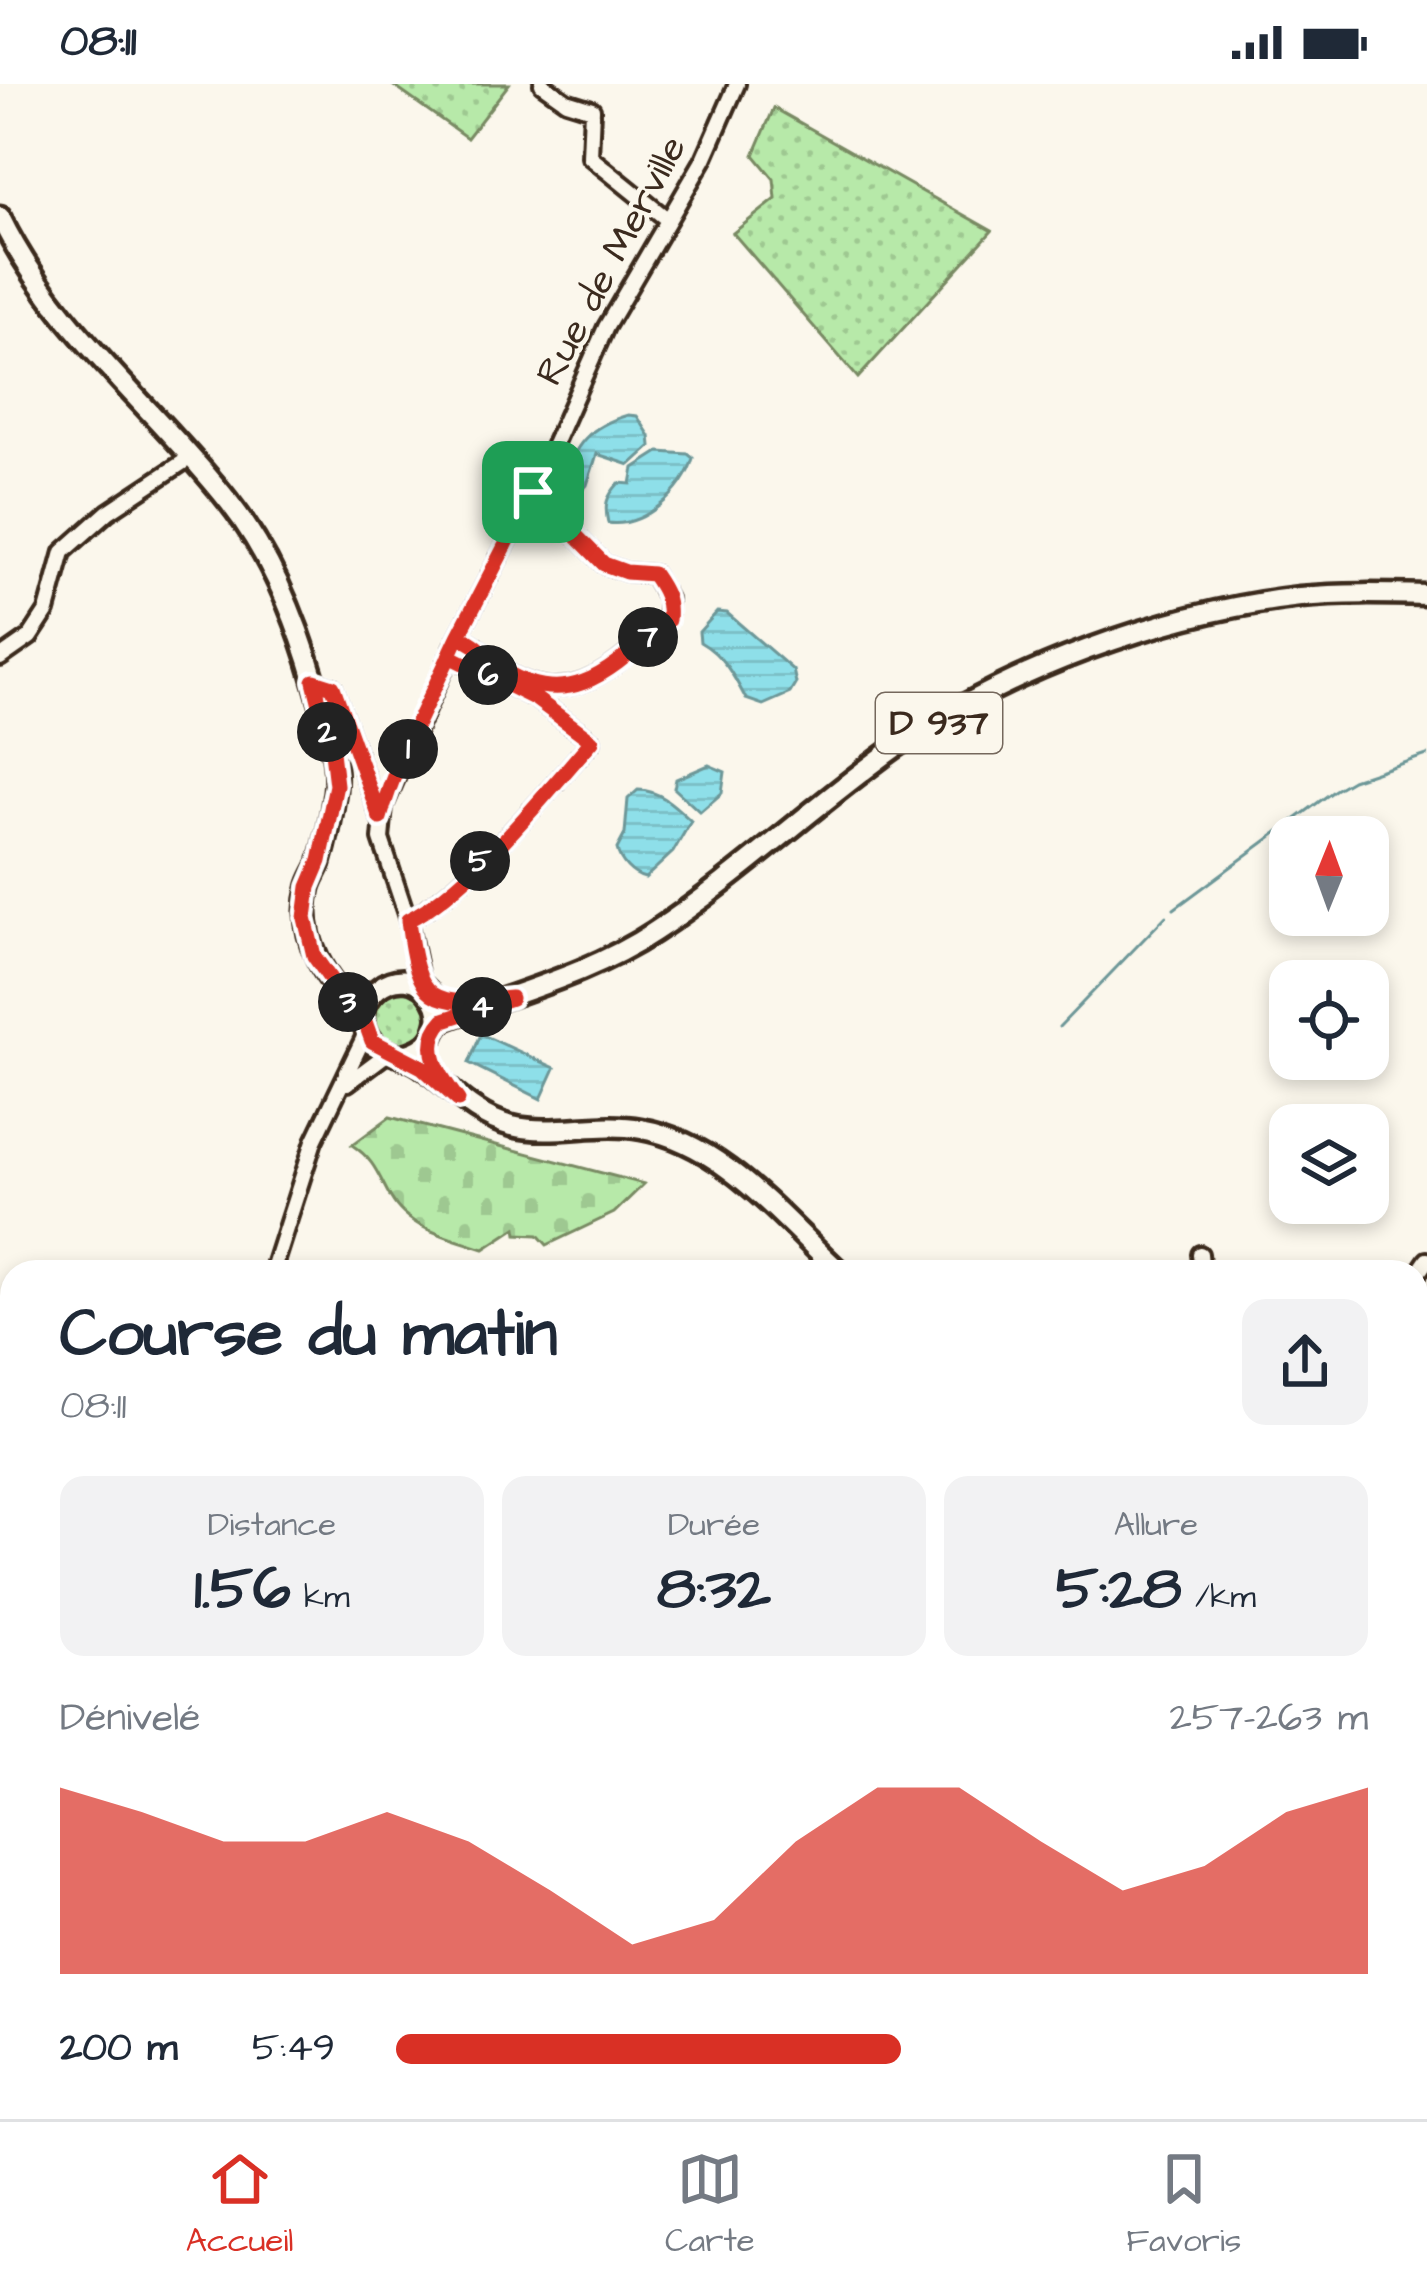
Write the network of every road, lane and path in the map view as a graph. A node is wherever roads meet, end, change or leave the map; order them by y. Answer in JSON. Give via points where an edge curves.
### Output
{"nodes":[{"id":1,"x":542,"y":84,"type":"edge"},
{"id":2,"x":736,"y":84,"type":"edge"},
{"id":3,"x":0,"y":217,"type":"edge"},
{"id":4,"x":668,"y":220,"type":"junction"},
{"id":5,"x":191,"y":457,"type":"junction"},
{"id":6,"x":533,"y":492,"type":"junction"},
{"id":7,"x":1427,"y":595,"type":"edge"},
{"id":8,"x":458,"y":637,"type":"junction"},
{"id":9,"x":449,"y":656,"type":"junction"},
{"id":10,"x":0,"y":658,"type":"edge"},
{"id":11,"x":314,"y":681,"type":"junction"},
{"id":12,"x":380,"y":818,"type":"junction"},
{"id":13,"x":409,"y":925,"type":"junction"},
{"id":14,"x":332,"y":980,"type":"junction"},
{"id":15,"x":400,"y":980,"type":"junction"},
{"id":16,"x":372,"y":992,"type":"junction"},
{"id":17,"x":427,"y":992,"type":"junction"},
{"id":18,"x":511,"y":998,"type":"junction"},
{"id":19,"x":365,"y":1024,"type":"junction"},
{"id":20,"x":434,"y":1033,"type":"junction"},
{"id":21,"x":396,"y":1054,"type":"junction"},
{"id":22,"x":458,"y":1100,"type":"junction"},
{"id":23,"x":330,"y":1105,"type":"junction"},
{"id":24,"x":1200,"y":1254,"type":"dead end"},
{"id":25,"x":276,"y":1260,"type":"edge"},
{"id":26,"x":827,"y":1260,"type":"edge"},
{"id":27,"x":1201,"y":1260,"type":"edge"}],
"edges":[{"from":1,"to":4,"type":"street","via":[[592,109],[590,157]]},
{"from":2,"to":4,"type":"street","name":"Rue de Merville"},
{"from":3,"to":5,"type":"main road","via":[[63,316]]},
{"from":4,"to":6,"type":"street","name":"Rue de Merville","via":[[606,327]]},
{"from":5,"to":10,"type":"street","via":[[63,552],[47,611],[30,637]]},
{"from":5,"to":11,"type":"main road","via":[[262,551]]},
{"from":6,"to":8,"type":"street","name":"Rue de Merville"},
{"from":6,"to":8,"type":"street","via":[[604,564],[653,574],[668,599],[668,620],[620,662],[568,688],[535,686]]},
{"from":7,"to":18,"type":"main road","number":"D 937","via":[[1298,598],[1223,610],[1020,676],[899,745],[652,933]]},
{"from":8,"to":9,"type":"street","name":"Rue de Merville"},
{"from":9,"to":12,"type":"street","name":"Rue de Merville"},
{"from":9,"to":13,"type":"street","via":[[536,699],[592,741]]},
{"from":11,"to":12,"type":"street","via":[[333,687]]},
{"from":11,"to":14,"type":"main road","via":[[336,785],[305,918],[314,956]]},
{"from":12,"to":13,"type":"street"},
{"from":13,"to":15,"type":"street"},
{"from":13,"to":17,"type":"street"},
{"from":14,"to":16,"type":"main road"},
{"from":14,"to":19,"type":"main road"},
{"from":15,"to":16,"type":"main road"},
{"from":15,"to":17,"type":"main road"},
{"from":16,"to":19,"type":"main road"},
{"from":17,"to":18,"type":"main road","number":"D 937","via":[[454,1003]]},
{"from":17,"to":20,"type":"main road"},
{"from":18,"to":20,"type":"main road","number":"D 937","via":[[444,1020]]},
{"from":19,"to":21,"type":"main road"},
{"from":19,"to":23,"type":"street","via":[[360,1053]]},
{"from":20,"to":21,"type":"main road","via":[[424,1047]]},
{"from":20,"to":22,"type":"main road","via":[[437,1068]]},
{"from":21,"to":22,"type":"main road"},
{"from":21,"to":23,"type":"street","via":[[353,1077]]},
{"from":22,"to":26,"type":"main road","via":[[511,1126],[643,1129],[711,1154]]},
{"from":23,"to":25,"type":"street"},
{"from":24,"to":27,"type":"street"}]}
